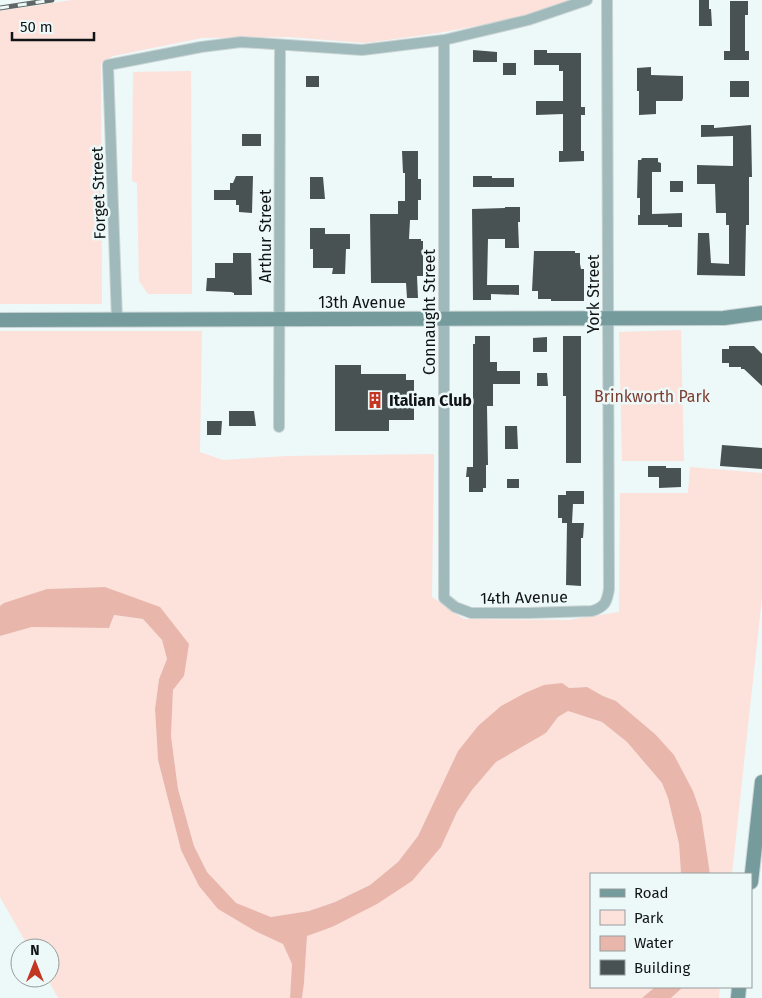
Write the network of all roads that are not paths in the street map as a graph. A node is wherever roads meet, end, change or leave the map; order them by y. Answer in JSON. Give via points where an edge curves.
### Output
{"nodes":[{"id":1,"x":588,"y":0,"type":"edge"},
{"id":2,"x":607,"y":0,"type":"edge"},
{"id":3,"x":444,"y":40,"type":"junction"},
{"id":4,"x":280,"y":45,"type":"junction"},
{"id":5,"x":762,"y":313,"type":"edge"},
{"id":6,"x":609,"y":318,"type":"junction"},
{"id":7,"x":724,"y":318,"type":"junction"},
{"id":8,"x":280,"y":319,"type":"junction"},
{"id":9,"x":445,"y":319,"type":"junction"},
{"id":10,"x":0,"y":320,"type":"edge"},
{"id":11,"x":117,"y":320,"type":"junction"},
{"id":12,"x":762,"y":322,"type":"edge"},
{"id":13,"x":279,"y":427,"type":"dead end"},
{"id":14,"x":443,"y":584,"type":"joint"},
{"id":15,"x":608,"y":589,"type":"joint"},
{"id":16,"x":762,"y":782,"type":"edge"},
{"id":17,"x":752,"y":873,"type":"edge"}],
"edges":[{"from":1,"to":3,"type":"street","via":[[528,20]]},
{"from":2,"to":6,"type":"street","name":"York Street"},
{"from":3,"to":4,"type":"street","via":[[362,50]]},
{"from":3,"to":9,"type":"street","name":"Connaught Street"},
{"from":4,"to":8,"type":"street","name":"Arthur Street"},
{"from":4,"to":11,"type":"street","name":"Forget Street","via":[[241,42],[108,65]]},
{"from":5,"to":7,"type":"street","name":"13th Avenue"},
{"from":6,"to":7,"type":"street","name":"13th Avenue"},
{"from":6,"to":9,"type":"street","name":"13th Avenue"},
{"from":6,"to":15,"type":"street","name":"York Street"},
{"from":7,"to":12,"type":"street","name":"13th Avenue"},
{"from":8,"to":9,"type":"street","name":"13th Avenue"},
{"from":8,"to":11,"type":"street","name":"13th Avenue"},
{"from":8,"to":13,"type":"street","name":"Arthur Street"},
{"from":9,"to":14,"type":"street","name":"Connaught Street"},
{"from":10,"to":11,"type":"street","name":"13th Avenue"},
{"from":14,"to":15,"type":"street","name":"14th Avenue","via":[[444,598],[455,607],[471,613],[592,610],[607,602]]},
{"from":16,"to":17,"type":"street"}]}
